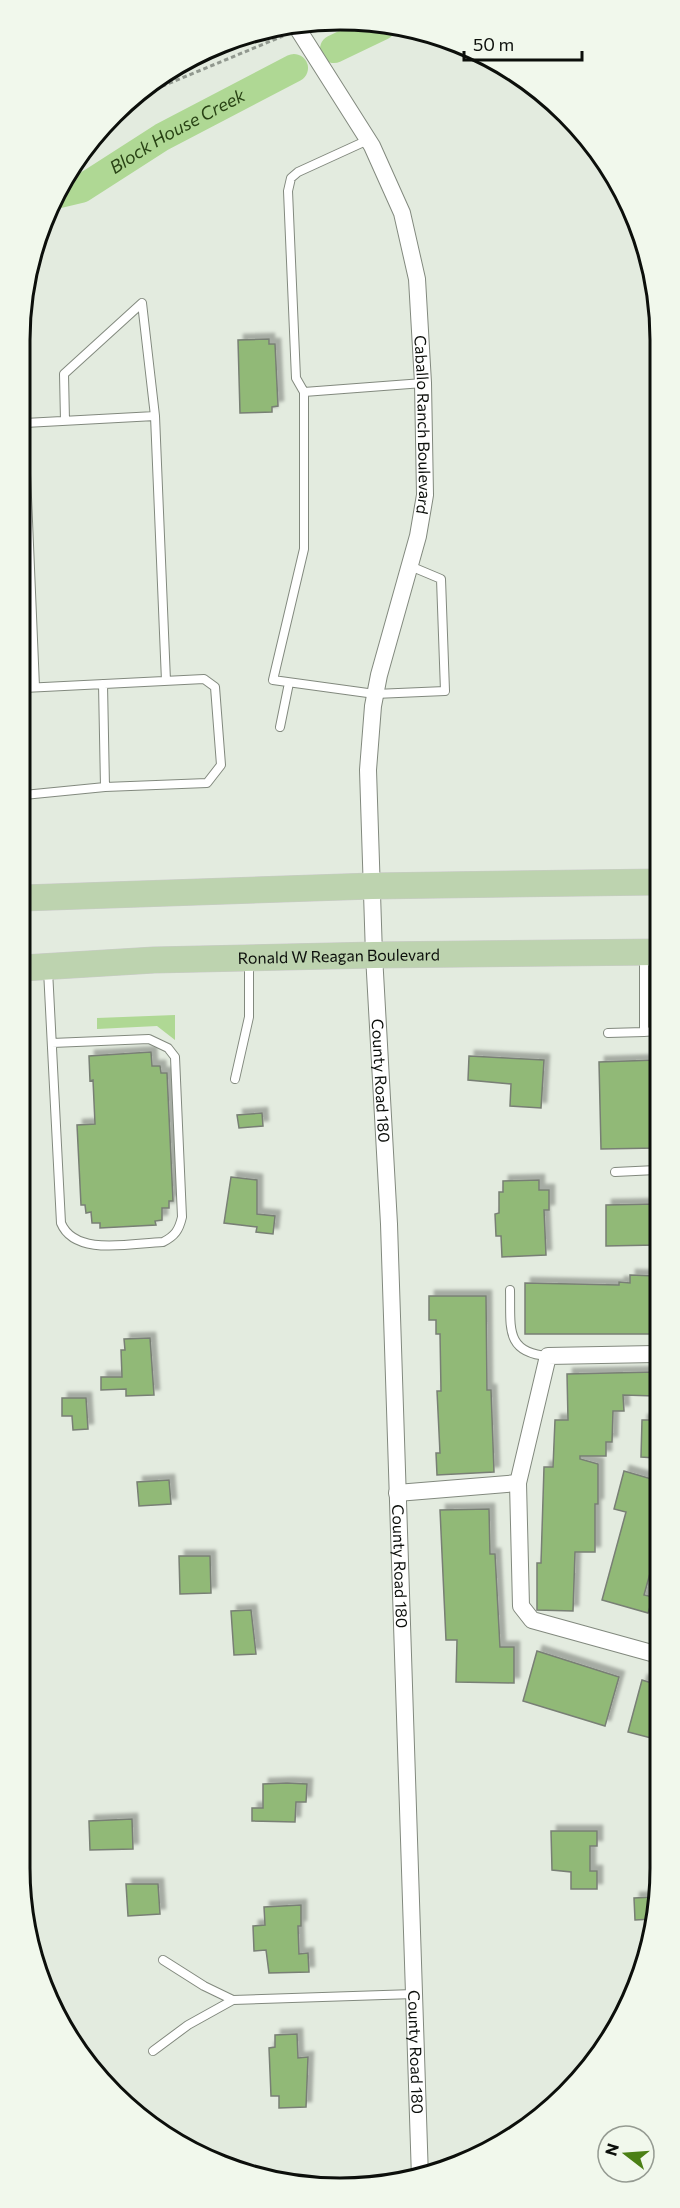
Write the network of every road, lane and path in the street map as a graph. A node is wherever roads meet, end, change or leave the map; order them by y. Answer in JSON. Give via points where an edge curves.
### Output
{"nodes":[{"id":1,"x":295,"y":34,"type":"edge"},
{"id":2,"x":275,"y":37,"type":"edge"},
{"id":3,"x":163,"y":86,"type":"edge"},
{"id":4,"x":368,"y":140,"type":"junction"},
{"id":5,"x":423,"y":383,"type":"junction"},
{"id":6,"x":304,"y":392,"type":"junction"},
{"id":7,"x":155,"y":416,"type":"junction"},
{"id":8,"x":65,"y":421,"type":"junction"},
{"id":9,"x":30,"y":423,"type":"edge"},
{"id":10,"x":410,"y":566,"type":"junction"},
{"id":11,"x":30,"y":568,"type":"edge"},
{"id":12,"x":166,"y":681,"type":"junction"},
{"id":13,"x":289,"y":683,"type":"junction"},
{"id":14,"x":103,"y":684,"type":"junction"},
{"id":15,"x":30,"y":687,"type":"edge"},
{"id":16,"x":35,"y":687,"type":"junction"},
{"id":17,"x":375,"y":694,"type":"junction"},
{"id":18,"x":279,"y":727,"type":"dead end"},
{"id":19,"x":105,"y":787,"type":"junction"},
{"id":20,"x":30,"y":794,"type":"edge"},
{"id":21,"x":650,"y":882,"type":"edge"},
{"id":22,"x":372,"y":886,"type":"junction"},
{"id":23,"x":30,"y":898,"type":"edge"},
{"id":24,"x":650,"y":952,"type":"edge"},
{"id":25,"x":374,"y":955,"type":"junction"},
{"id":26,"x":249,"y":958,"type":"junction"},
{"id":27,"x":36,"y":967,"type":"edge"},
{"id":28,"x":644,"y":1032,"type":"junction"},
{"id":29,"x":650,"y":1032,"type":"edge"},
{"id":30,"x":609,"y":1033,"type":"dead end"},
{"id":31,"x":52,"y":1042,"type":"junction"},
{"id":32,"x":235,"y":1079,"type":"dead end"},
{"id":33,"x":650,"y":1170,"type":"edge"},
{"id":34,"x":615,"y":1172,"type":"dead end"},
{"id":35,"x":510,"y":1290,"type":"dead end"},
{"id":36,"x":650,"y":1354,"type":"edge"},
{"id":37,"x":548,"y":1356,"type":"junction"},
{"id":38,"x":518,"y":1483,"type":"junction"},
{"id":39,"x":397,"y":1493,"type":"junction"},
{"id":40,"x":650,"y":1653,"type":"edge"},
{"id":41,"x":163,"y":1960,"type":"dead end"},
{"id":42,"x":414,"y":1994,"type":"junction"},
{"id":43,"x":233,"y":2000,"type":"junction"},
{"id":44,"x":153,"y":2051,"type":"dead end"},
{"id":45,"x":420,"y":2167,"type":"edge"}],
"edges":[{"from":1,"to":4,"type":"street","name":"Caballo Ranch Boulevard"},
{"from":2,"to":3,"type":"path"},
{"from":4,"to":5,"type":"street","name":"Caballo Ranch Boulevard","via":[[393,189],[408,234],[417,279]]},
{"from":4,"to":6,"type":"lane","via":[[291,178],[288,191],[296,378]]},
{"from":5,"to":6,"type":"lane"},
{"from":5,"to":10,"type":"street","name":"Caballo Ranch Boulevard","via":[[425,495]]},
{"from":6,"to":13,"type":"lane","via":[[304,549],[273,680]]},
{"from":7,"to":8,"type":"lane"},
{"from":7,"to":8,"type":"lane","via":[[142,303],[64,374]]},
{"from":7,"to":12,"type":"lane"},
{"from":8,"to":9,"type":"lane"},
{"from":10,"to":17,"type":"street","name":"Caballo Ranch Boulevard"},
{"from":10,"to":17,"type":"lane","via":[[441,579],[445,691]]},
{"from":11,"to":16,"type":"lane"},
{"from":12,"to":14,"type":"lane"},
{"from":12,"to":19,"type":"lane","via":[[204,679],[215,687],[221,765],[218,772],[207,783]]},
{"from":13,"to":17,"type":"lane"},
{"from":13,"to":18,"type":"lane"},
{"from":14,"to":16,"type":"lane"},
{"from":14,"to":19,"type":"lane"},
{"from":15,"to":16,"type":"lane"},
{"from":17,"to":22,"type":"street","name":"Caballo Ranch Boulevard","via":[[368,770]]},
{"from":19,"to":20,"type":"lane"},
{"from":21,"to":22,"type":"main road"},
{"from":22,"to":23,"type":"main road"},
{"from":22,"to":25,"type":"street","name":"Caballo Ranch Boulevard"},
{"from":24,"to":25,"type":"main road","name":"Ronald W Reagan Boulevard"},
{"from":24,"to":28,"type":"lane"},
{"from":25,"to":26,"type":"main road","name":"Ronald W Reagan Boulevard"},
{"from":25,"to":39,"type":"street","name":"County Road 180","via":[[385,1129]]},
{"from":26,"to":27,"type":"main road","name":"Ronald W Reagan Boulevard"},
{"from":26,"to":32,"type":"lane","via":[[249,1017]]},
{"from":27,"to":31,"type":"lane"},
{"from":28,"to":29,"type":"lane"},
{"from":28,"to":30,"type":"lane"},
{"from":31,"to":31,"type":"lane","via":[[61,1223],[65,1233],[86,1245],[163,1242],[172,1238],[182,1217],[175,1057],[168,1048],[149,1039]]},
{"from":33,"to":34,"type":"lane"},
{"from":35,"to":37,"type":"lane","via":[[511,1331],[518,1347],[530,1354]]},
{"from":36,"to":37,"type":"street"},
{"from":37,"to":38,"type":"street"},
{"from":38,"to":39,"type":"street"},
{"from":38,"to":40,"type":"street","via":[[521,1606],[531,1620]]},
{"from":39,"to":42,"type":"street","name":"County Road 180"},
{"from":41,"to":43,"type":"lane"},
{"from":42,"to":43,"type":"lane"},
{"from":42,"to":45,"type":"street","name":"County Road 180"},
{"from":43,"to":44,"type":"lane","via":[[188,2025]]}]}
